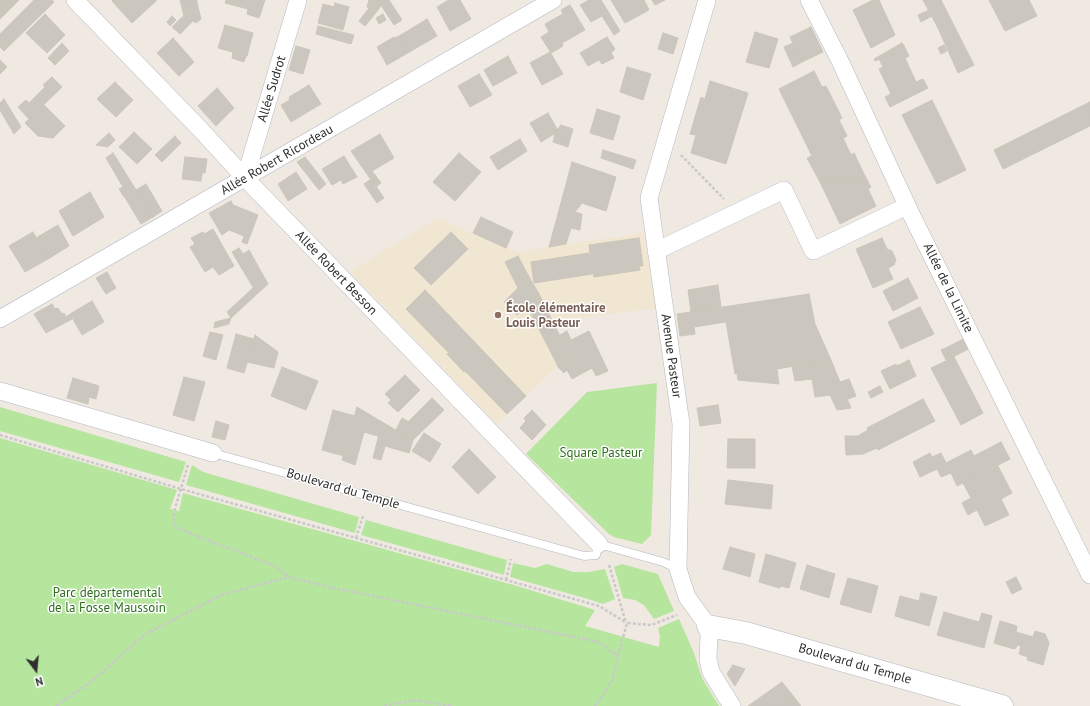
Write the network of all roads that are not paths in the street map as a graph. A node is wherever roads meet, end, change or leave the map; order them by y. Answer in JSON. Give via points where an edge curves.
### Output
{"nodes":[{"id":1,"x":75,"y":0,"type":"edge"},
{"id":2,"x":298,"y":0,"type":"edge"},
{"id":3,"x":553,"y":0,"type":"edge"},
{"id":4,"x":707,"y":0,"type":"edge"},
{"id":5,"x":809,"y":0,"type":"edge"},
{"id":6,"x":245,"y":178,"type":"junction"},
{"id":7,"x":907,"y":206,"type":"junction"},
{"id":8,"x":656,"y":251,"type":"junction"},
{"id":9,"x":0,"y":319,"type":"edge"},
{"id":10,"x":0,"y":391,"type":"edge"},
{"id":11,"x":213,"y":453,"type":"joint"},
{"id":12,"x":599,"y":544,"type":"junction"},
{"id":13,"x":678,"y":569,"type":"junction"},
{"id":14,"x":1090,"y":575,"type":"edge"},
{"id":15,"x":708,"y":626,"type":"junction"},
{"id":16,"x":732,"y":706,"type":"edge"},
{"id":17,"x":1002,"y":706,"type":"edge"}],
"edges":[{"from":1,"to":6,"type":"street","name":"Allée Robert Besson"},
{"from":2,"to":6,"type":"street","name":"Allée Sudrot"},
{"from":3,"to":6,"type":"street","name":"Allée Robert Ricordeau"},
{"from":4,"to":8,"type":"street","name":"Avenue Pasteur","via":[[649,198]]},
{"from":5,"to":7,"type":"street","name":"Allée de la Limite"},
{"from":6,"to":9,"type":"street","name":"Allée Robert Ricordeau"},
{"from":6,"to":12,"type":"street","name":"Allée Robert Besson"},
{"from":7,"to":8,"type":"street","via":[[813,251],[784,190]]},
{"from":7,"to":14,"type":"street","name":"Allée de la Limite"},
{"from":8,"to":13,"type":"street","name":"Avenue Pasteur","via":[[681,424]]},
{"from":10,"to":11,"type":"street","name":"Boulevard du Temple"},
{"from":11,"to":12,"type":"lane","name":"Boulevard du Temple","via":[[584,556],[596,554]]},
{"from":12,"to":13,"type":"lane","via":[[663,562]]},
{"from":13,"to":15,"type":"street","name":"Avenue Pasteur","via":[[686,597]]},
{"from":15,"to":16,"type":"street","via":[[708,659],[711,672]]},
{"from":15,"to":17,"type":"street","name":"Boulevard du Temple","via":[[746,633]]}]}
